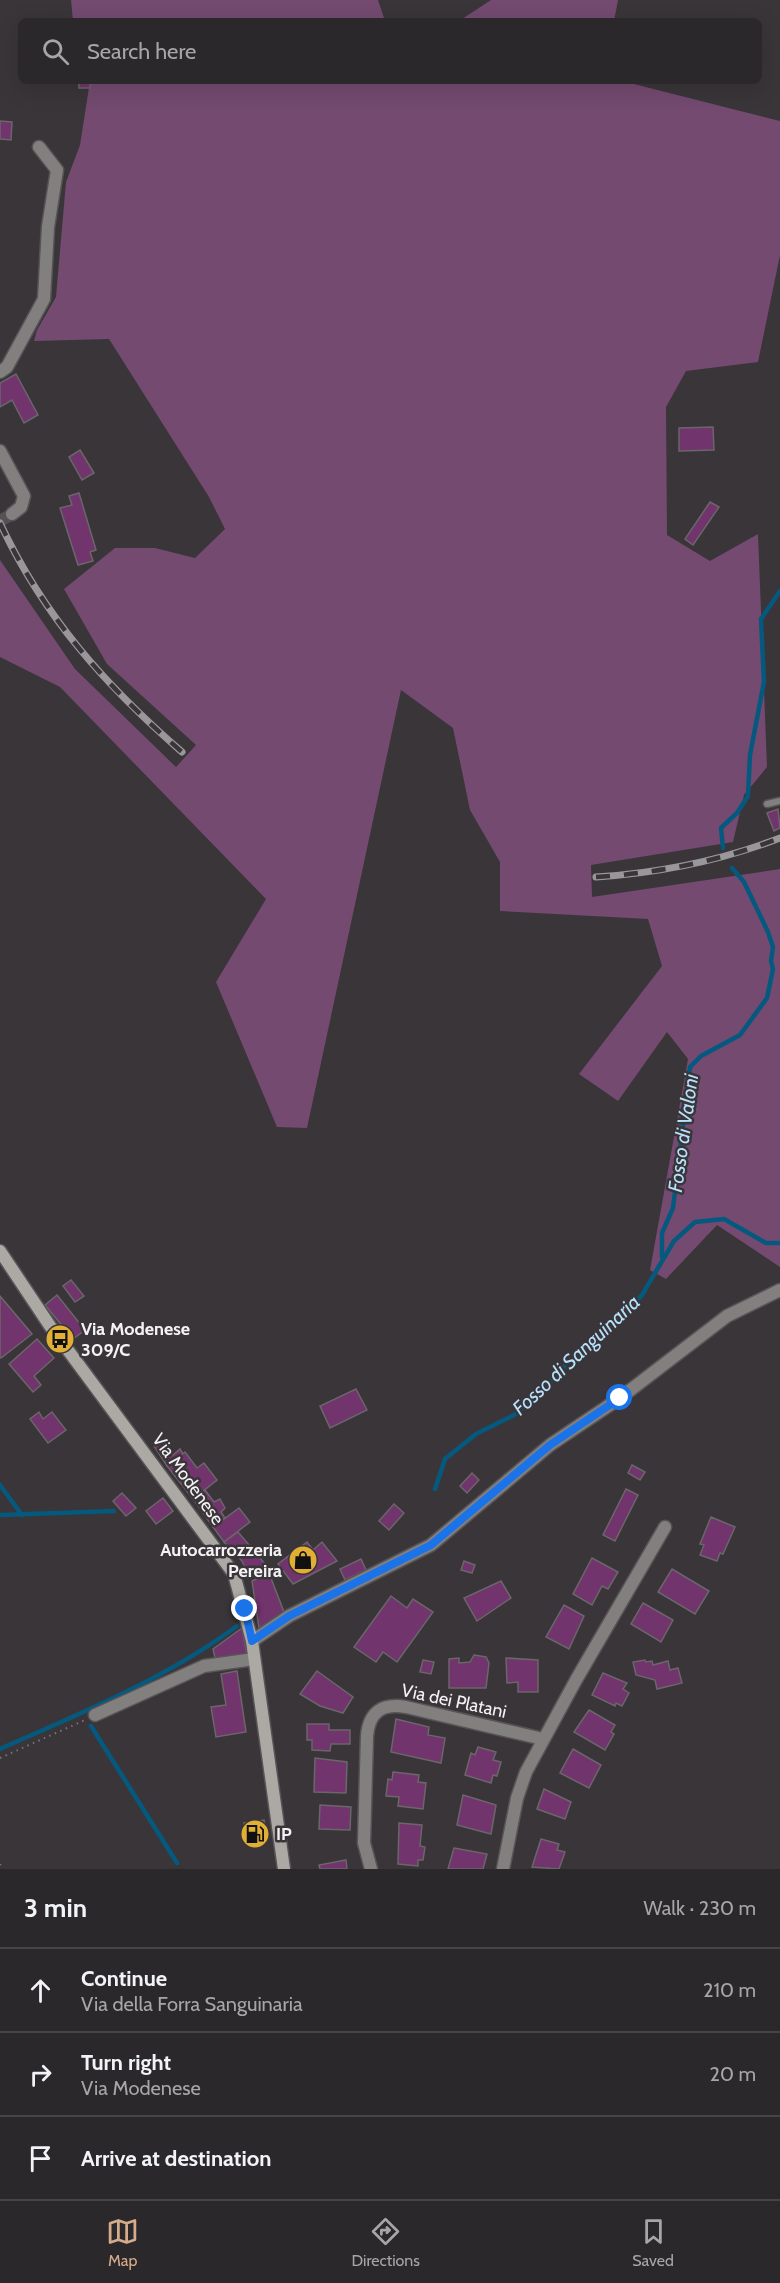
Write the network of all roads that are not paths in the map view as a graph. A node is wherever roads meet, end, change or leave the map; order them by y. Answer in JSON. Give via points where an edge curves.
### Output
{"nodes":[{"id":1,"x":39,"y":147,"type":"dead end"},
{"id":2,"x":0,"y":372,"type":"edge"},
{"id":3,"x":0,"y":451,"type":"edge"},
{"id":4,"x":12,"y":514,"type":"tunnel mouth"},
{"id":5,"x":780,"y":801,"type":"edge"},
{"id":6,"x":767,"y":804,"type":"dead end"},
{"id":7,"x":0,"y":1251,"type":"edge"},
{"id":8,"x":780,"y":1290,"type":"edge"},
{"id":9,"x":665,"y":1527,"type":"dead end"},
{"id":10,"x":252,"y":1641,"type":"junction"},
{"id":11,"x":254,"y":1659,"type":"junction"},
{"id":12,"x":95,"y":1715,"type":"road end"},
{"id":13,"x":543,"y":1738,"type":"junction"},
{"id":14,"x":284,"y":1869,"type":"edge"},
{"id":15,"x":371,"y":1869,"type":"edge"},
{"id":16,"x":503,"y":1869,"type":"edge"}],
"edges":[{"from":1,"to":2,"type":"street","via":[[57,170],[48,227],[44,299],[7,367]]},
{"from":3,"to":4,"type":"street","via":[[24,496],[21,507]]},
{"from":5,"to":6,"type":"lane"},
{"from":7,"to":10,"type":"street","name":"Via Modenese","via":[[50,1326],[230,1566],[239,1586]]},
{"from":8,"to":10,"type":"street","via":[[727,1316],[620,1398],[550,1445],[431,1545],[289,1616]]},
{"from":9,"to":13,"type":"street"},
{"from":10,"to":11,"type":"street","name":"Via Modenese"},
{"from":11,"to":12,"type":"street","via":[[204,1666]]},
{"from":11,"to":14,"type":"street","name":"Via Modenese"},
{"from":13,"to":15,"type":"street","name":"Via dei Platani","via":[[406,1707],[390,1705],[379,1709],[370,1719],[367,1736],[364,1843]]},
{"from":13,"to":16,"type":"street","via":[[519,1790]]}]}
